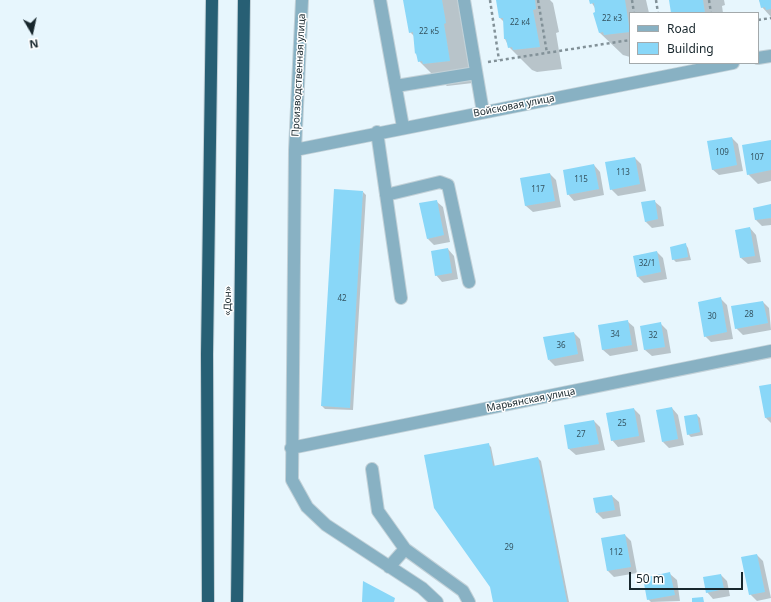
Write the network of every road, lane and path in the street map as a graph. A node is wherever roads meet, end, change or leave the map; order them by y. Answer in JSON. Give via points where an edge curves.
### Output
{"nodes":[{"id":1,"x":212,"y":0,"type":"edge"},
{"id":2,"x":244,"y":0,"type":"edge"},
{"id":3,"x":302,"y":0,"type":"edge"},
{"id":4,"x":380,"y":0,"type":"edge"},
{"id":5,"x":464,"y":0,"type":"edge"},
{"id":6,"x":490,"y":0,"type":"edge"},
{"id":7,"x":538,"y":0,"type":"edge"},
{"id":8,"x":632,"y":0,"type":"edge"},
{"id":9,"x":656,"y":0,"type":"edge"},
{"id":10,"x":709,"y":0,"type":"edge"},
{"id":11,"x":634,"y":12,"type":"edge"},
{"id":12,"x":658,"y":12,"type":"edge"},
{"id":13,"x":711,"y":12,"type":"edge"},
{"id":14,"x":771,"y":18,"type":"edge"},
{"id":15,"x":759,"y":20,"type":"edge"},
{"id":16,"x":629,"y":40,"type":"edge"},
{"id":17,"x":547,"y":53,"type":"junction"},
{"id":18,"x":771,"y":56,"type":"edge"},
{"id":19,"x":759,"y":58,"type":"edge"},
{"id":20,"x":500,"y":60,"type":"junction"},
{"id":21,"x":728,"y":64,"type":"edge"},
{"id":22,"x":475,"y":68,"type":"junction"},
{"id":23,"x":396,"y":86,"type":"junction"},
{"id":24,"x":482,"y":112,"type":"junction"},
{"id":25,"x":403,"y":127,"type":"junction"},
{"id":26,"x":377,"y":132,"type":"junction"},
{"id":27,"x":295,"y":150,"type":"junction"},
{"id":28,"x":386,"y":195,"type":"junction"},
{"id":29,"x":469,"y":282,"type":"dead end"},
{"id":30,"x":401,"y":298,"type":"dead end"},
{"id":31,"x":771,"y":351,"type":"edge"},
{"id":32,"x":291,"y":448,"type":"junction"},
{"id":33,"x":372,"y":469,"type":"dead end"},
{"id":34,"x":405,"y":549,"type":"junction"},
{"id":35,"x":389,"y":567,"type":"junction"},
{"id":36,"x":208,"y":602,"type":"edge"},
{"id":37,"x":237,"y":602,"type":"edge"},
{"id":38,"x":437,"y":602,"type":"edge"},
{"id":39,"x":469,"y":602,"type":"edge"}],
"edges":[{"from":1,"to":36,"type":"highway","name":"«Дон»","via":[[207,354]]},
{"from":2,"to":37,"type":"highway","name":"«Дон»"},
{"from":3,"to":27,"type":"street","name":"Производственная улица"},
{"from":4,"to":23,"type":"street"},
{"from":5,"to":22,"type":"street"},
{"from":6,"to":20,"type":"path"},
{"from":7,"to":17,"type":"path"},
{"from":8,"to":11,"type":"path"},
{"from":9,"to":12,"type":"path"},
{"from":10,"to":13,"type":"path"},
{"from":14,"to":15,"type":"path"},
{"from":16,"to":17,"type":"path"},
{"from":17,"to":20,"type":"path"},
{"from":18,"to":19,"type":"street"},
{"from":20,"to":22,"type":"path"},
{"from":21,"to":24,"type":"street","name":"Войсковая улица"},
{"from":22,"to":23,"type":"street"},
{"from":22,"to":24,"type":"street"},
{"from":23,"to":25,"type":"street"},
{"from":24,"to":25,"type":"street","name":"Войсковая улица"},
{"from":25,"to":26,"type":"street","name":"Войсковая улица"},
{"from":26,"to":27,"type":"street","name":"Войсковая улица"},
{"from":26,"to":28,"type":"street"},
{"from":27,"to":32,"type":"street","name":"Производственная улица"},
{"from":28,"to":29,"type":"street","via":[[440,182],[448,185]]},
{"from":28,"to":30,"type":"street"},
{"from":31,"to":32,"type":"street","name":"Марьянская улица"},
{"from":32,"to":35,"type":"street","name":"Производственная улица","via":[[292,480],[307,507],[326,525]]},
{"from":33,"to":34,"type":"street","via":[[378,511]]},
{"from":34,"to":35,"type":"street"},
{"from":34,"to":39,"type":"street","via":[[463,591]]},
{"from":35,"to":38,"type":"street","name":"Производственная улица","via":[[422,588]]}]}
